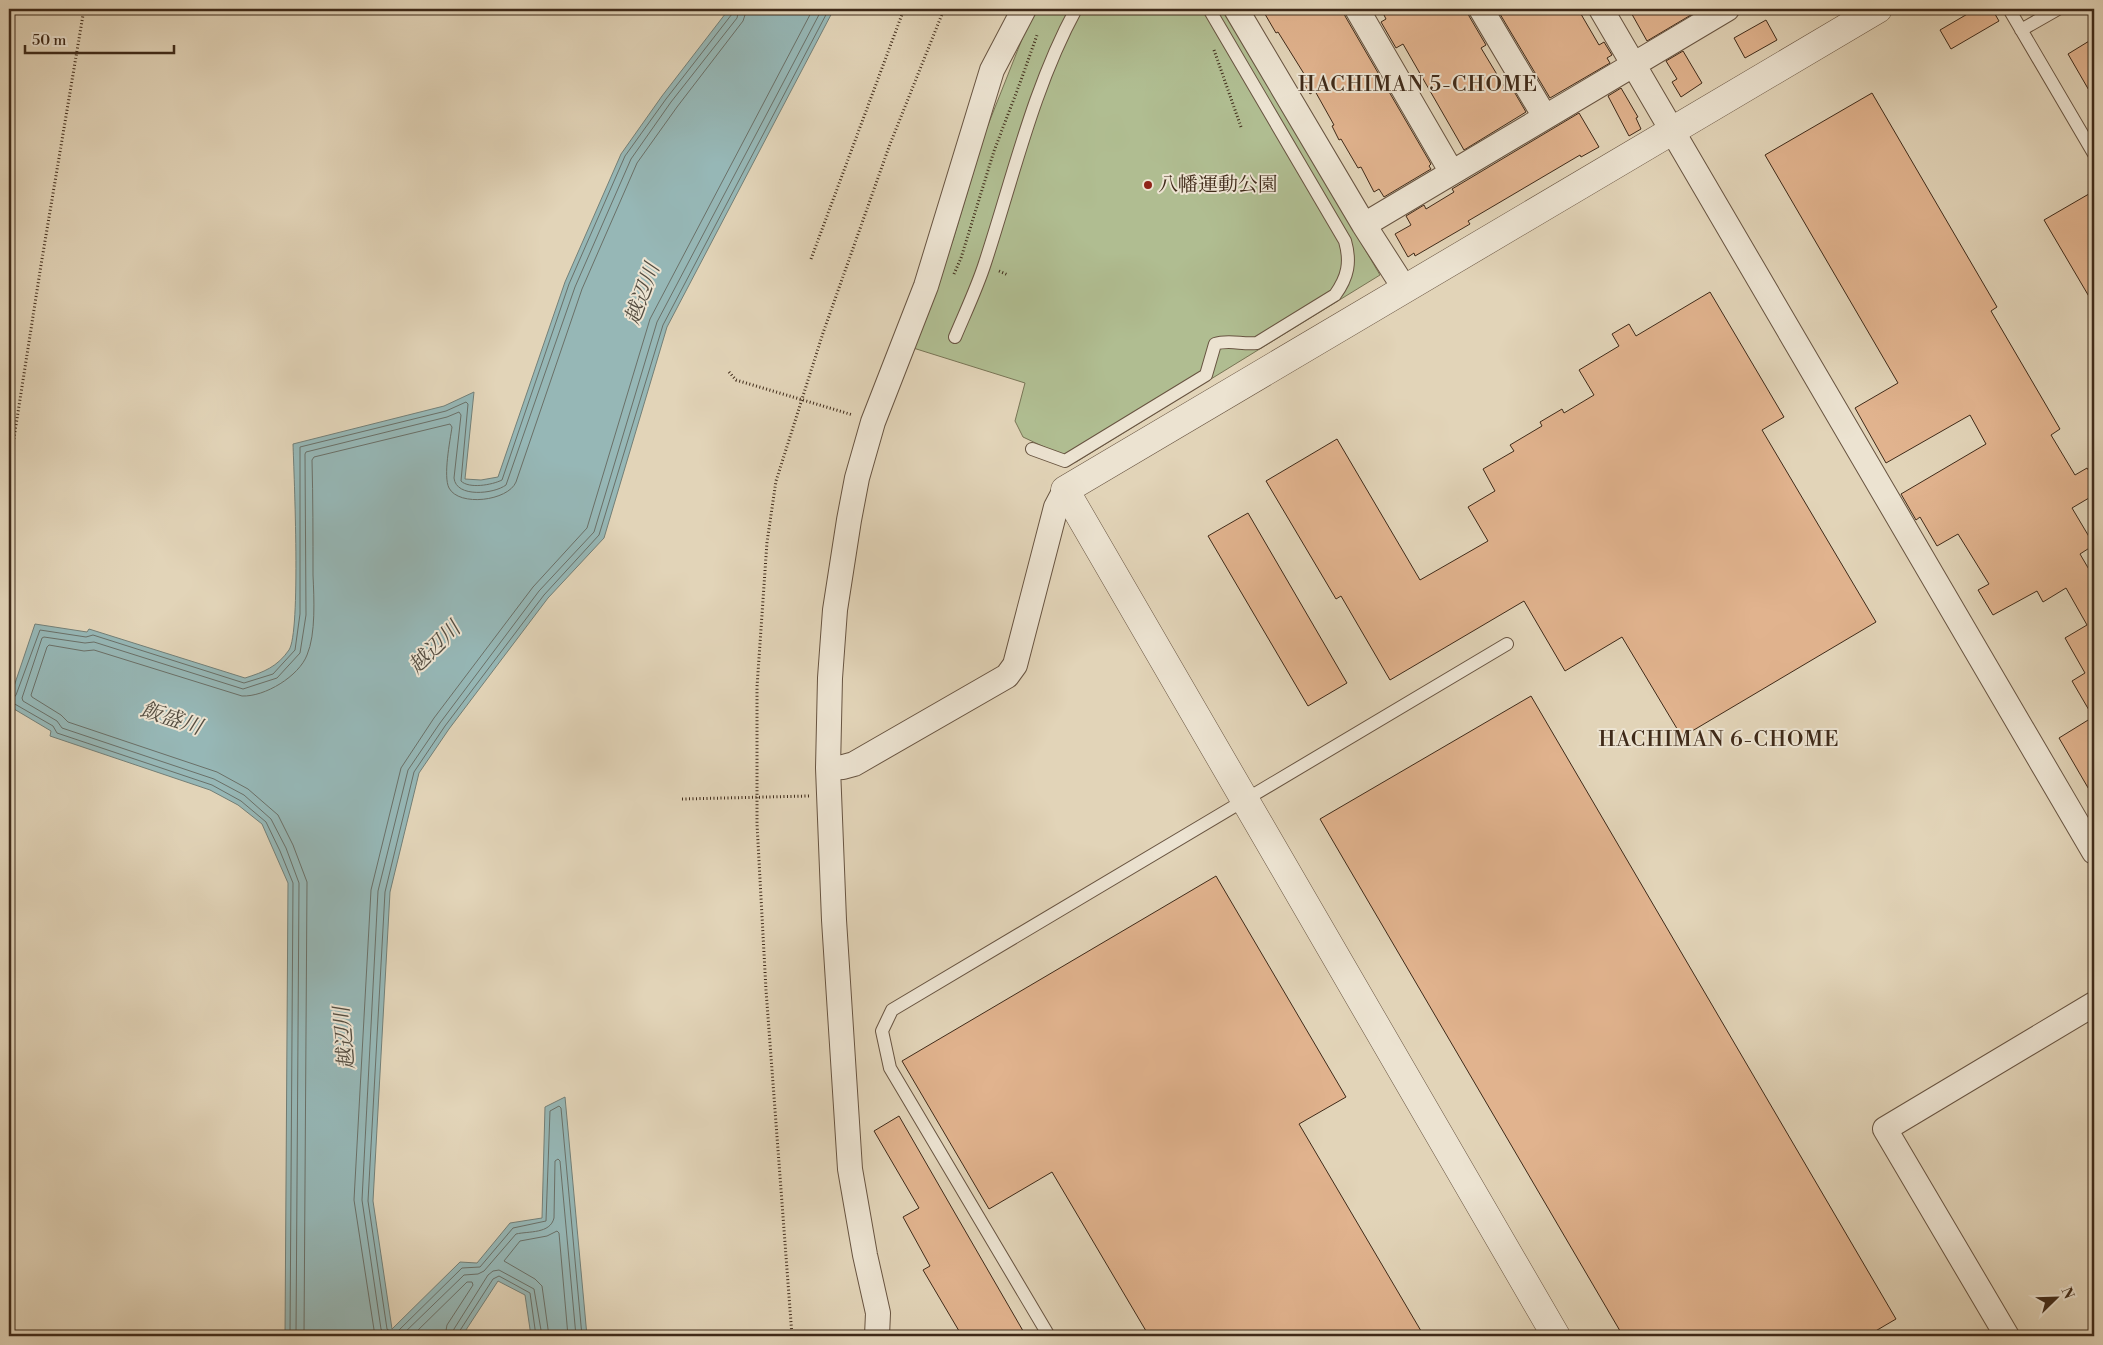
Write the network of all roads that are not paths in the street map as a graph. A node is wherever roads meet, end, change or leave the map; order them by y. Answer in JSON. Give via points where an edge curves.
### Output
{"nodes":[{"id":1,"x":1076,"y":9,"type":"edge"},
{"id":2,"x":1209,"y":9,"type":"edge"},
{"id":3,"x":1236,"y":9,"type":"edge"},
{"id":4,"x":1357,"y":9,"type":"edge"},
{"id":5,"x":1481,"y":9,"type":"edge"},
{"id":6,"x":1601,"y":9,"type":"edge"},
{"id":7,"x":1727,"y":9,"type":"edge"},
{"id":8,"x":1878,"y":9,"type":"edge"},
{"id":9,"x":2009,"y":9,"type":"edge"},
{"id":10,"x":2058,"y":9,"type":"edge"},
{"id":11,"x":1033,"y":14,"type":"edge"},
{"id":12,"x":2022,"y":30,"type":"junction"},
{"id":13,"x":1634,"y":64,"type":"junction"},
{"id":14,"x":1545,"y":117,"type":"junction"},
{"id":15,"x":1672,"y":132,"type":"junction"},
{"id":16,"x":2094,"y":154,"type":"edge"},
{"id":17,"x":1451,"y":171,"type":"junction"},
{"id":18,"x":1364,"y":225,"type":"junction"},
{"id":19,"x":1405,"y":288,"type":"junction"},
{"id":20,"x":955,"y":338,"type":"dead end"},
{"id":21,"x":1032,"y":449,"type":"dead end"},
{"id":22,"x":1069,"y":478,"type":"junction"},
{"id":23,"x":1507,"y":644,"type":"dead end"},
{"id":24,"x":828,"y":768,"type":"junction"},
{"id":25,"x":1244,"y":801,"type":"junction"},
{"id":26,"x":2093,"y":849,"type":"edge"},
{"id":27,"x":2094,"y":1004,"type":"edge"},
{"id":28,"x":878,"y":1336,"type":"edge"},
{"id":29,"x":1049,"y":1336,"type":"edge"},
{"id":30,"x":1556,"y":1336,"type":"edge"},
{"id":31,"x":2006,"y":1336,"type":"edge"}],
"edges":[{"from":1,"to":20,"type":"lane","via":[[1045,79],[984,265]]},
{"from":2,"to":22,"type":"lane","via":[[1345,240],[1349,256],[1347,270],[1335,296],[1257,343],[1224,341],[1215,344],[1206,375]]},
{"from":3,"to":18,"type":"street"},
{"from":4,"to":17,"type":"street"},
{"from":5,"to":14,"type":"street"},
{"from":6,"to":13,"type":"street"},
{"from":7,"to":13,"type":"street"},
{"from":8,"to":15,"type":"street"},
{"from":9,"to":12,"type":"lane"},
{"from":10,"to":12,"type":"lane"},
{"from":11,"to":24,"type":"street","via":[[992,70],[926,286],[873,422],[857,478],[835,610]]},
{"from":12,"to":16,"type":"lane"},
{"from":13,"to":14,"type":"street"},
{"from":13,"to":15,"type":"street"},
{"from":14,"to":17,"type":"street"},
{"from":15,"to":19,"type":"street"},
{"from":15,"to":26,"type":"street"},
{"from":17,"to":18,"type":"street"},
{"from":18,"to":19,"type":"street"},
{"from":19,"to":22,"type":"street"},
{"from":21,"to":22,"type":"lane"},
{"from":22,"to":24,"type":"street","via":[[1056,507],[1015,665],[1007,676],[854,764]]},
{"from":22,"to":25,"type":"street"},
{"from":23,"to":25,"type":"lane"},
{"from":24,"to":28,"type":"street","via":[[850,1169],[864,1255],[878,1313]]},
{"from":25,"to":29,"type":"lane","via":[[892,1010],[882,1031],[890,1068]]},
{"from":25,"to":30,"type":"street"},
{"from":27,"to":31,"type":"street","via":[[1884,1128]]}]}
